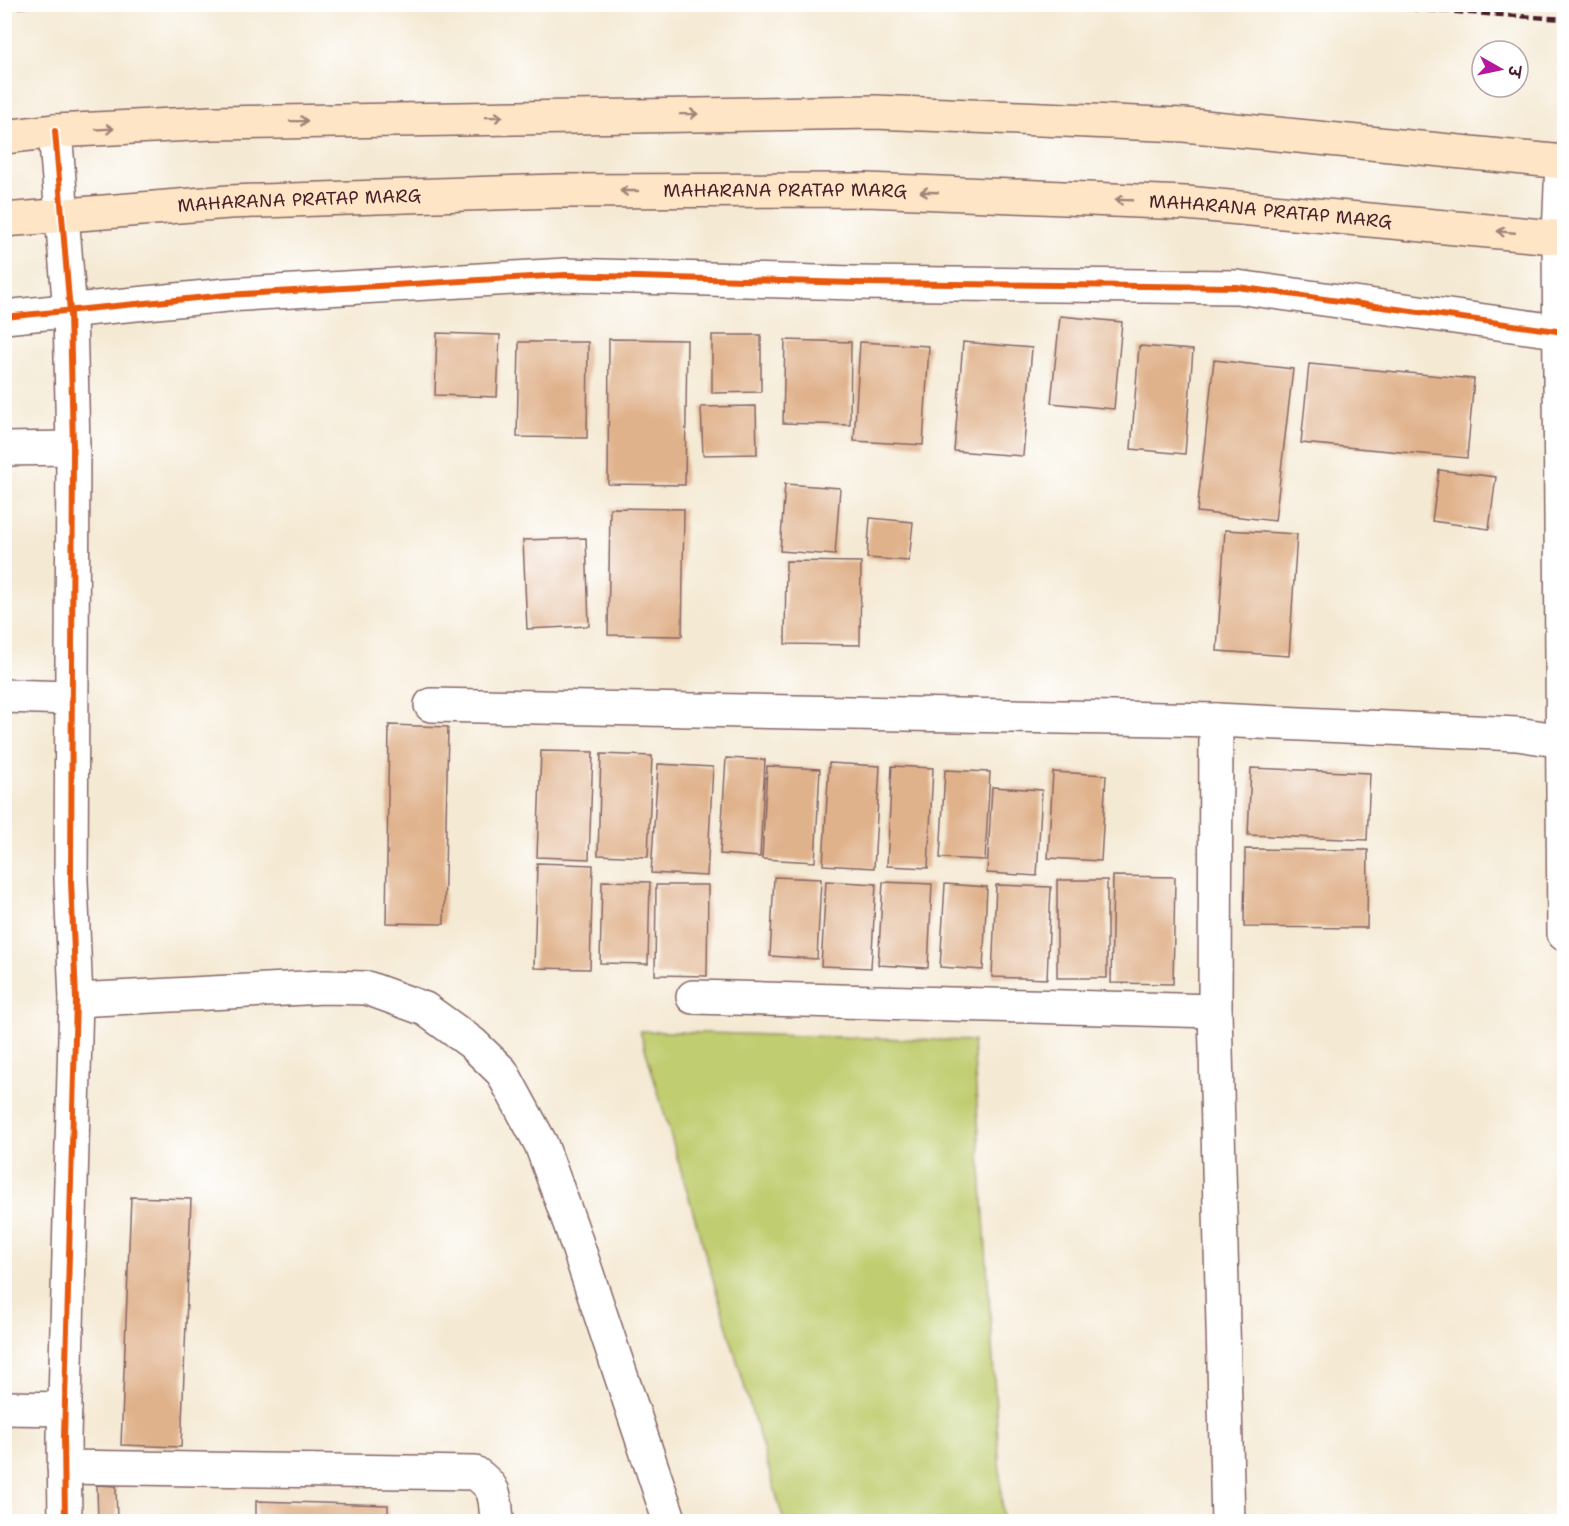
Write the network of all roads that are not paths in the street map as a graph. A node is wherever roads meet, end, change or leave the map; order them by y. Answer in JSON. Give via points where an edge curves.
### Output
{"nodes":[{"id":1,"x":55,"y":131,"type":"junction"},
{"id":2,"x":4,"y":137,"type":"edge"},
{"id":3,"x":1563,"y":162,"type":"edge"},
{"id":4,"x":64,"y":214,"type":"junction"},
{"id":5,"x":4,"y":220,"type":"edge"},
{"id":6,"x":1562,"y":237,"type":"edge"},
{"id":7,"x":70,"y":312,"type":"junction"},
{"id":8,"x":4,"y":317,"type":"edge"},
{"id":9,"x":1563,"y":332,"type":"edge"},
{"id":10,"x":73,"y":448,"type":"junction"},
{"id":11,"x":4,"y":449,"type":"edge"},
{"id":12,"x":4,"y":696,"type":"edge"},
{"id":13,"x":71,"y":698,"type":"junction"},
{"id":14,"x":431,"y":705,"type":"dead end"},
{"id":15,"x":1216,"y":720,"type":"junction"},
{"id":16,"x":1563,"y":740,"type":"edge"},
{"id":17,"x":1564,"y":934,"type":"edge"},
{"id":18,"x":693,"y":997,"type":"dead end"},
{"id":19,"x":76,"y":1000,"type":"junction"},
{"id":20,"x":1215,"y":1011,"type":"junction"},
{"id":21,"x":4,"y":1408,"type":"edge"},
{"id":22,"x":65,"y":1409,"type":"junction"},
{"id":23,"x":64,"y":1467,"type":"junction"},
{"id":24,"x":65,"y":1521,"type":"edge"},
{"id":25,"x":497,"y":1521,"type":"edge"},
{"id":26,"x":670,"y":1521,"type":"edge"},
{"id":27,"x":1228,"y":1521,"type":"edge"}],
"edges":[{"from":1,"to":2,"type":"main road"},
{"from":1,"to":3,"type":"main road","one_way":true,"via":[[248,123],[875,112],[1184,125]]},
{"from":1,"to":4,"type":"street"},
{"from":3,"to":6,"type":"street"},
{"from":4,"to":5,"type":"main road","name":"MAHARANA PRATAP MARG"},
{"from":6,"to":4,"type":"main road","name":"MAHARANA PRATAP MARG","one_way":true,"via":[[1186,202],[867,190],[556,191],[229,202]]},
{"from":4,"to":7,"type":"street"},
{"from":6,"to":9,"type":"street"},
{"from":7,"to":8,"type":"street"},
{"from":7,"to":9,"type":"street","via":[[228,295],[565,275],[854,284],[1237,287]]},
{"from":7,"to":10,"type":"street"},
{"from":9,"to":16,"type":"street"},
{"from":10,"to":11,"type":"street"},
{"from":10,"to":13,"type":"street"},
{"from":12,"to":13,"type":"street"},
{"from":13,"to":19,"type":"street","via":[[71,881]]},
{"from":14,"to":15,"type":"street"},
{"from":15,"to":16,"type":"street","via":[[1517,734]]},
{"from":15,"to":20,"type":"street"},
{"from":16,"to":17,"type":"street"},
{"from":18,"to":20,"type":"street"},
{"from":19,"to":22,"type":"street"},
{"from":19,"to":26,"type":"street","via":[[367,988],[425,1009],[472,1043],[502,1072],[541,1144]]},
{"from":20,"to":27,"type":"street"},
{"from":21,"to":22,"type":"street"},
{"from":22,"to":23,"type":"street"},
{"from":23,"to":24,"type":"street"},
{"from":23,"to":25,"type":"street","via":[[475,1473],[494,1492]]}]}
